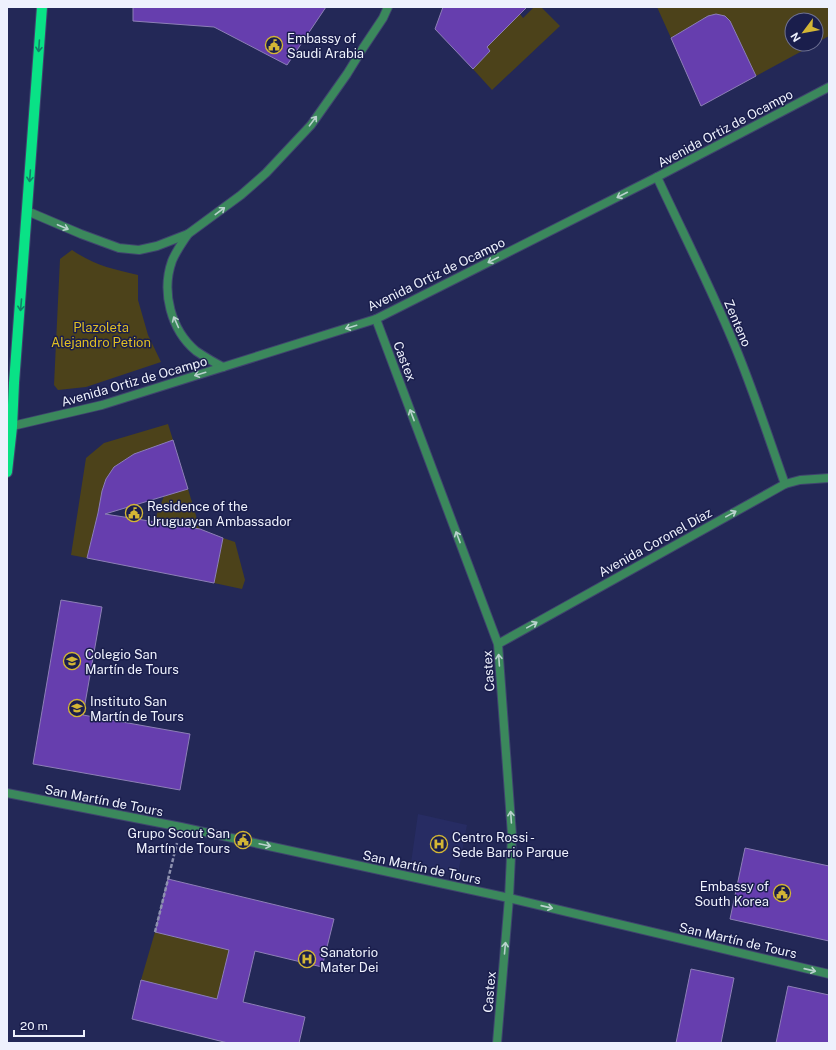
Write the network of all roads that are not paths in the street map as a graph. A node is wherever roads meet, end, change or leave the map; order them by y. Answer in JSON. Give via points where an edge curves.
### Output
{"nodes":[{"id":1,"x":42,"y":7,"type":"edge"},
{"id":2,"x":388,"y":7,"type":"edge"},
{"id":3,"x":829,"y":87,"type":"edge"},
{"id":4,"x":657,"y":177,"type":"junction"},
{"id":5,"x":27,"y":212,"type":"junction"},
{"id":6,"x":188,"y":234,"type":"junction"},
{"id":7,"x":376,"y":319,"type":"junction"},
{"id":8,"x":223,"y":366,"type":"junction"},
{"id":9,"x":10,"y":427,"type":"edge"},
{"id":10,"x":7,"y":472,"type":"edge"},
{"id":11,"x":829,"y":478,"type":"edge"},
{"id":12,"x":785,"y":484,"type":"junction"},
{"id":13,"x":498,"y":644,"type":"junction"},
{"id":14,"x":7,"y":793,"type":"edge"},
{"id":15,"x":509,"y":898,"type":"junction"},
{"id":16,"x":829,"y":974,"type":"edge"},
{"id":17,"x":497,"y":1043,"type":"edge"}],
"edges":[{"from":1,"to":5,"type":"main road","one_way":true},
{"from":6,"to":2,"type":"street","one_way":true,"via":[[242,195],[311,125],[348,74]]},
{"from":3,"to":4,"type":"street","name":"Avenida Ortiz de Ocampo"},
{"from":4,"to":7,"type":"street","name":"Avenida Ortiz de Ocampo","one_way":true},
{"from":4,"to":12,"type":"street","name":"Zenteno","via":[[744,368]]},
{"from":5,"to":6,"type":"street","one_way":true,"via":[[119,248],[139,250]]},
{"from":5,"to":9,"type":"main road","one_way":true},
{"from":8,"to":6,"type":"street","one_way":true,"via":[[208,360],[195,350],[184,338],[170,309],[168,293],[172,261]]},
{"from":7,"to":8,"type":"street","name":"Avenida Ortiz de Ocampo","one_way":true},
{"from":13,"to":7,"type":"street","name":"Castex","one_way":true},
{"from":8,"to":9,"type":"street","name":"Avenida Ortiz de Ocampo","one_way":true,"via":[[102,405]]},
{"from":9,"to":10,"type":"main road"},
{"from":11,"to":12,"type":"street","name":"Avenida Coronel Díaz"},
{"from":13,"to":12,"type":"street","name":"Avenida Coronel Díaz","one_way":true},
{"from":15,"to":13,"type":"street","name":"Castex","one_way":true,"via":[[512,835]]},
{"from":14,"to":15,"type":"street","name":"San Martín de Tours","one_way":true,"via":[[181,827]]},
{"from":15,"to":16,"type":"street","name":"San Martín de Tours","one_way":true},
{"from":17,"to":15,"type":"street","name":"Castex","one_way":true}]}
